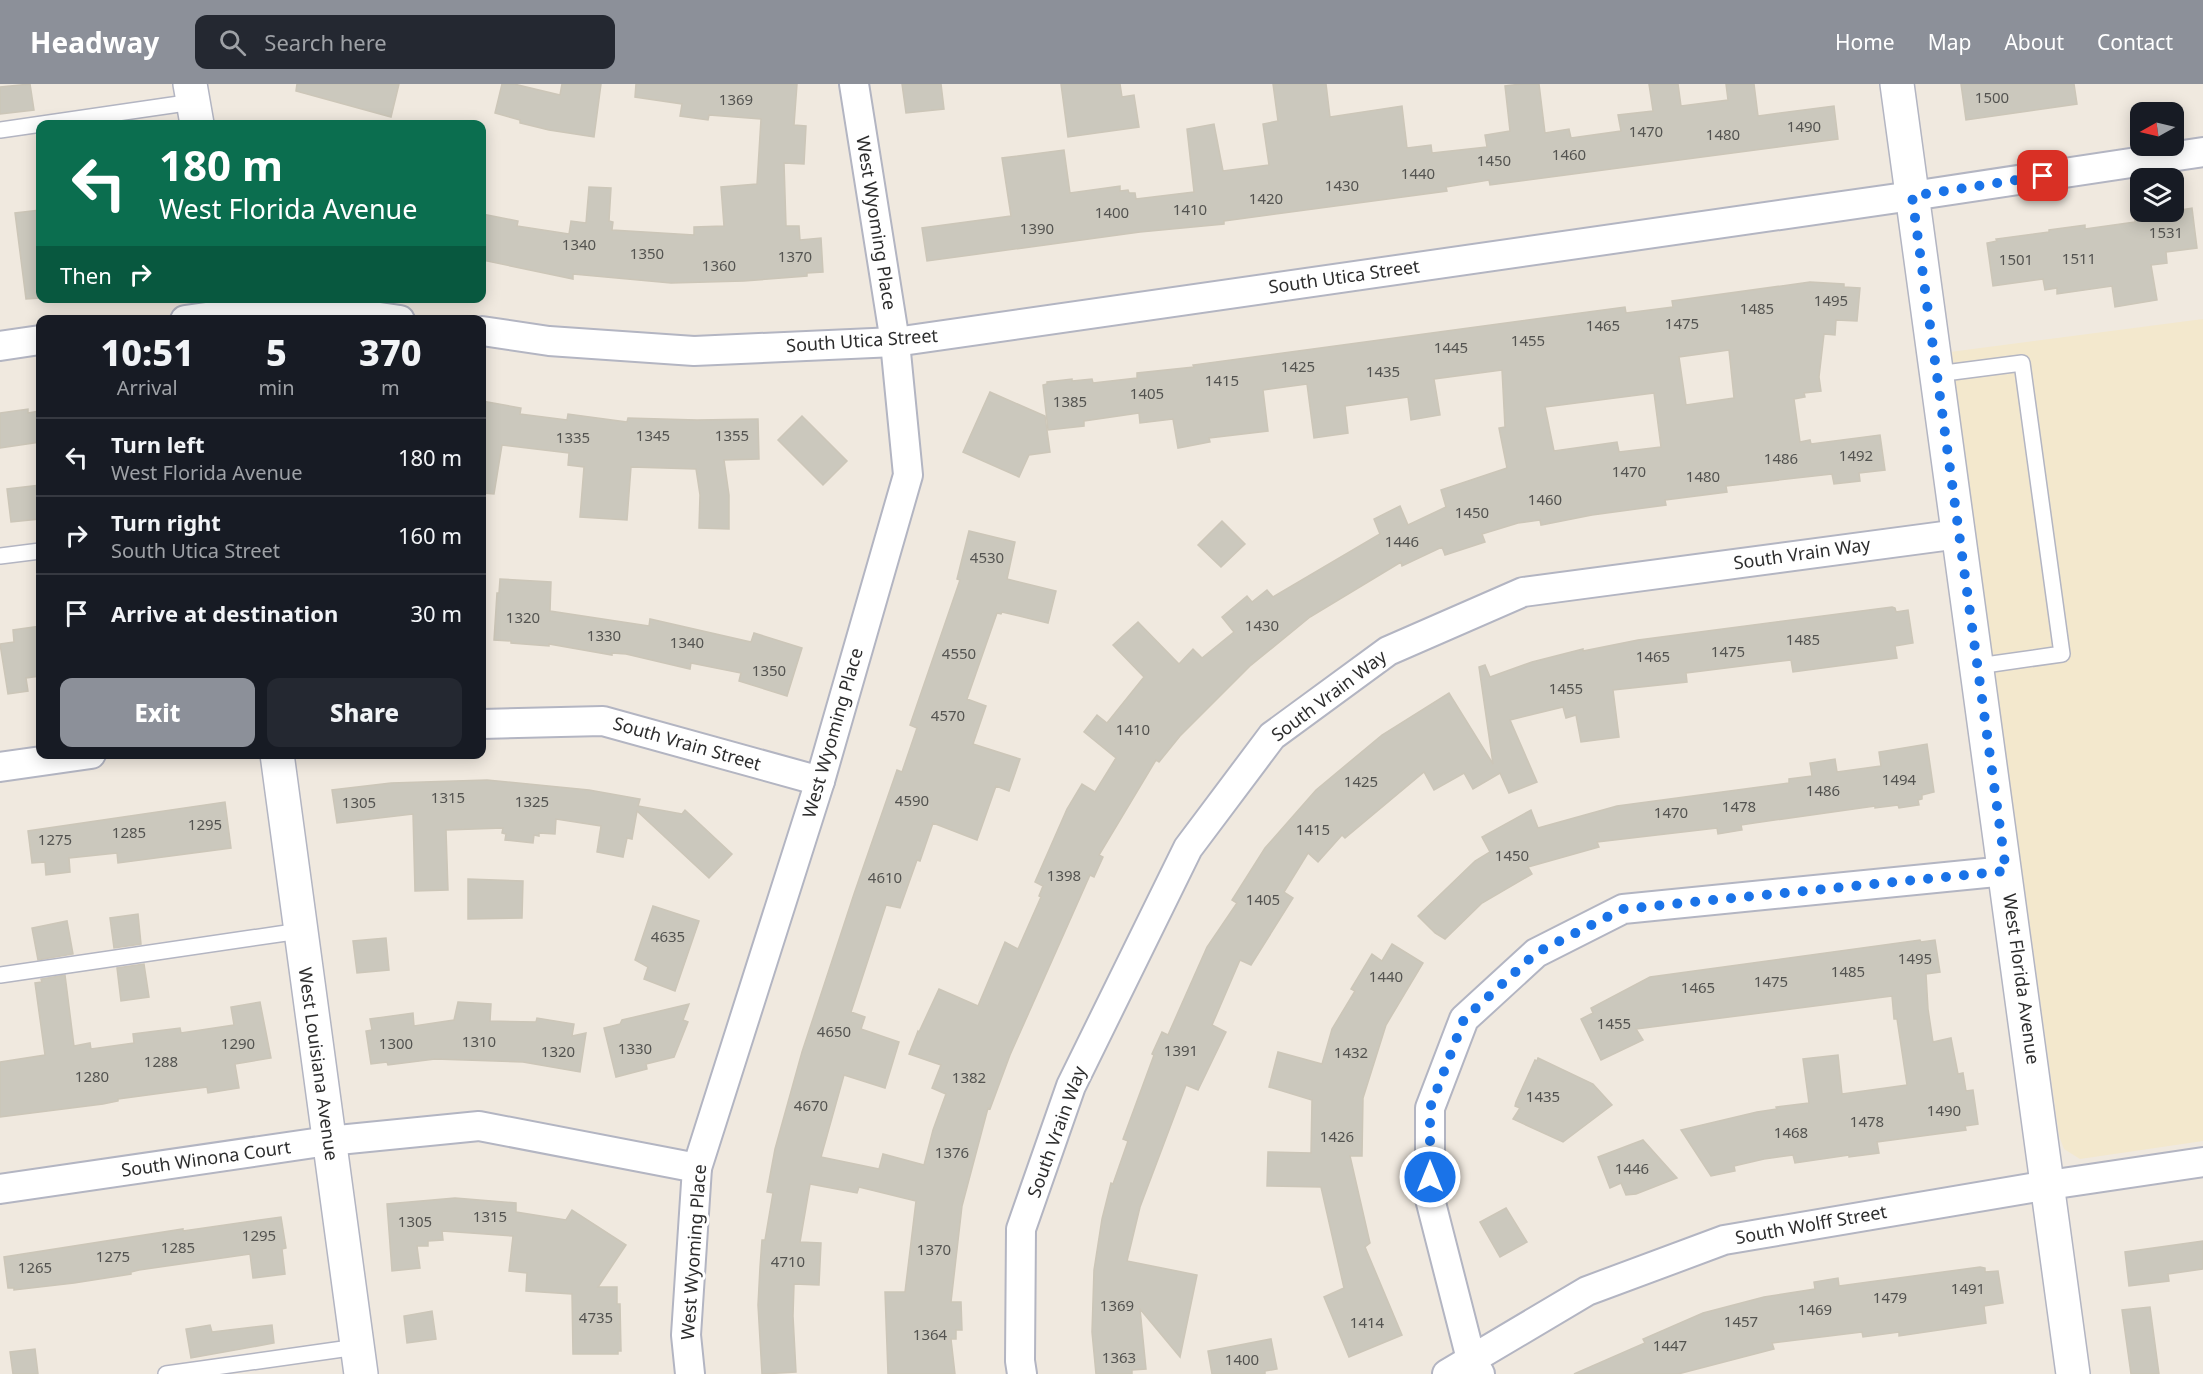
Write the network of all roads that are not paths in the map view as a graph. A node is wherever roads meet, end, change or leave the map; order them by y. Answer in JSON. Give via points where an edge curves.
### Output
{"nodes":[{"id":1,"x":854,"y":84,"type":"edge"},
{"id":2,"x":1897,"y":84,"type":"edge"},
{"id":3,"x":193,"y":103,"type":"edge"},
{"id":4,"x":71,"y":120,"type":"edge"},
{"id":5,"x":36,"y":125,"type":"edge"},
{"id":6,"x":0,"y":130,"type":"edge"},
{"id":7,"x":2203,"y":152,"type":"edge"},
{"id":8,"x":1912,"y":196,"type":"junction"},
{"id":9,"x":227,"y":310,"type":"edge"},
{"id":10,"x":206,"y":315,"type":"edge"},
{"id":11,"x":366,"y":315,"type":"edge"},
{"id":12,"x":486,"y":332,"type":"edge"},
{"id":13,"x":36,"y":340,"type":"edge"},
{"id":14,"x":895,"y":342,"type":"junction"},
{"id":15,"x":0,"y":345,"type":"edge"},
{"id":16,"x":1937,"y":374,"type":"junction"},
{"id":17,"x":1959,"y":534,"type":"junction"},
{"id":18,"x":36,"y":552,"type":"edge"},
{"id":19,"x":0,"y":556,"type":"edge"},
{"id":20,"x":1978,"y":666,"type":"junction"},
{"id":21,"x":486,"y":724,"type":"edge"},
{"id":22,"x":57,"y":759,"type":"edge"},
{"id":23,"x":278,"y":759,"type":"edge"},
{"id":24,"x":0,"y":767,"type":"edge"},
{"id":25,"x":820,"y":781,"type":"junction"},
{"id":26,"x":2006,"y":871,"type":"junction"},
{"id":27,"x":300,"y":931,"type":"junction"},
{"id":28,"x":0,"y":975,"type":"edge"},
{"id":29,"x":328,"y":1141,"type":"junction"},
{"id":30,"x":2203,"y":1162,"type":"edge"},
{"id":31,"x":697,"y":1168,"type":"junction"},
{"id":32,"x":2049,"y":1185,"type":"junction"},
{"id":33,"x":0,"y":1189,"type":"edge"},
{"id":34,"x":359,"y":1361,"type":"edge"},
{"id":35,"x":1476,"y":1367,"type":"edge"},
{"id":36,"x":166,"y":1374,"type":"edge"},
{"id":37,"x":690,"y":1374,"type":"edge"},
{"id":38,"x":1022,"y":1374,"type":"edge"},
{"id":39,"x":1447,"y":1374,"type":"edge"},
{"id":40,"x":2073,"y":1374,"type":"edge"}],
"edges":[{"from":1,"to":14,"type":"street","name":"West Wyoming Place"},
{"from":2,"to":8,"type":"street","name":"West Florida Avenue"},
{"from":3,"to":4,"type":"lane"},
{"from":5,"to":6,"type":"lane"},
{"from":7,"to":8,"type":"street","name":"South Utica Street"},
{"from":8,"to":14,"type":"street","name":"South Utica Street"},
{"from":8,"to":16,"type":"street","name":"West Florida Avenue"},
{"from":9,"to":10,"type":"street"},
{"from":9,"to":11,"type":"street","via":[[326,309]]},
{"from":12,"to":14,"type":"street","name":"South Utica Street","via":[[694,351]]},
{"from":13,"to":15,"type":"street"},
{"from":14,"to":25,"type":"street","name":"West Wyoming Place","via":[[908,475]]},
{"from":16,"to":17,"type":"street","name":"West Florida Avenue"},
{"from":16,"to":20,"type":"lane","via":[[2022,363],[2024,375],[2062,654]]},
{"from":17,"to":20,"type":"street","name":"West Florida Avenue"},
{"from":17,"to":38,"type":"street","name":"South Vrain Way","via":[[1523,592],[1388,651],[1272,736],[1188,848],[1071,1086],[1021,1229]]},
{"from":18,"to":19,"type":"lane"},
{"from":20,"to":26,"type":"street","name":"West Florida Avenue"},
{"from":21,"to":25,"type":"street","name":"South Vrain Street","via":[[603,721]]},
{"from":22,"to":24,"type":"street"},
{"from":23,"to":27,"type":"street","name":"West Louisiana Avenue"},
{"from":25,"to":31,"type":"street","name":"West Wyoming Place"},
{"from":26,"to":32,"type":"street","name":"West Florida Avenue"},
{"from":26,"to":35,"type":"street","via":[[1623,909],[1536,953],[1464,1019],[1430,1108],[1430,1199]]},
{"from":27,"to":28,"type":"lane"},
{"from":27,"to":29,"type":"street","name":"West Louisiana Avenue"},
{"from":29,"to":31,"type":"street","name":"South Winona Court","via":[[479,1126]]},
{"from":29,"to":33,"type":"street","name":"South Winona Court"},
{"from":29,"to":34,"type":"street","name":"West Louisiana Avenue"},
{"from":30,"to":32,"type":"street","name":"South Wolff Street"},
{"from":31,"to":37,"type":"street","name":"West Wyoming Place","via":[[686,1335]]},
{"from":32,"to":35,"type":"street","name":"South Wolff Street","via":[[1724,1240],[1587,1291]]},
{"from":32,"to":40,"type":"street","name":"West Florida Avenue"},
{"from":34,"to":36,"type":"lane"},
{"from":35,"to":39,"type":"street","name":"South Wolff Street"}]}
